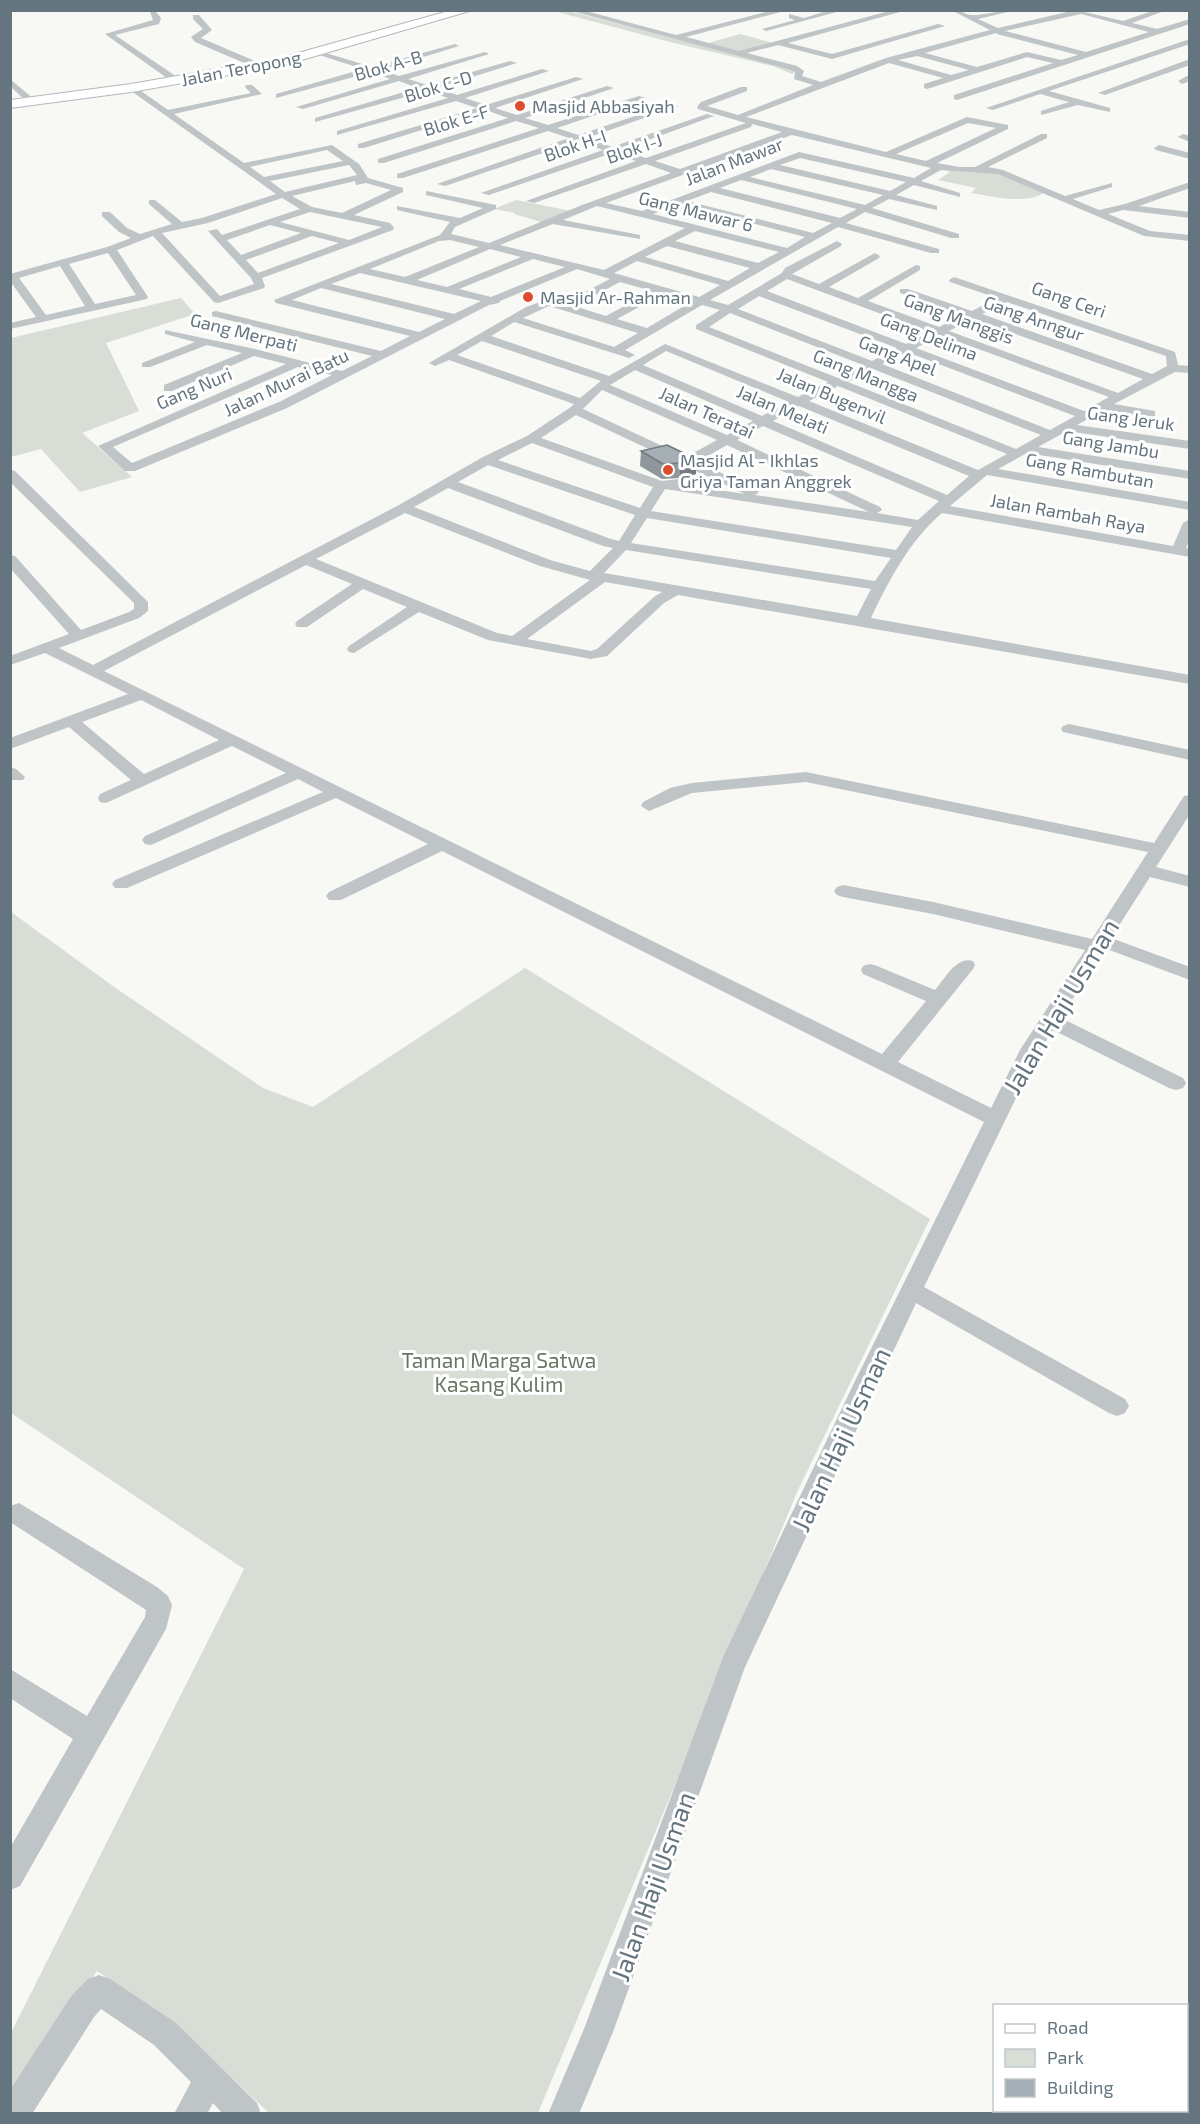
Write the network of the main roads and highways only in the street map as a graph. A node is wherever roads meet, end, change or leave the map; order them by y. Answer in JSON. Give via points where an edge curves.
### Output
{"nodes":[{"id":1,"x":467,"y":10,"type":"edge"},
{"id":2,"x":10,"y":104,"type":"edge"}],
"edges":[{"from":1,"to":2,"type":"main road","name":"Jalan Teropong","via":[[259,66]]}]}
